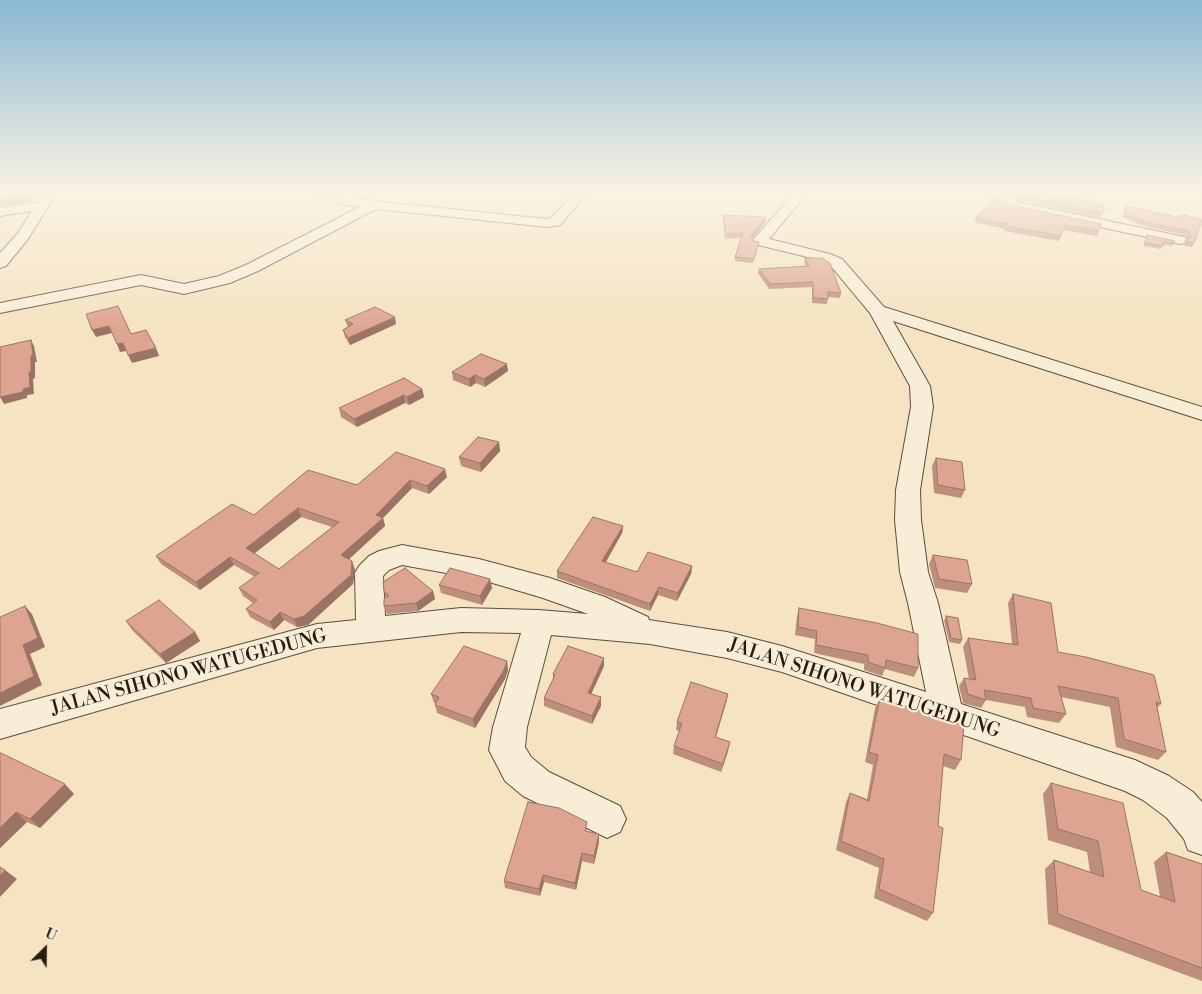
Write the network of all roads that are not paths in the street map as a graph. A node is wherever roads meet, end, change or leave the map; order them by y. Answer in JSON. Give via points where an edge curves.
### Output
{"nodes":[{"id":1,"x":22,"y":237,"type":"edge"},
{"id":2,"x":310,"y":237,"type":"edge"},
{"id":3,"x":762,"y":237,"type":"edge"},
{"id":4,"x":1168,"y":237,"type":"edge"},
{"id":5,"x":1180,"y":240,"type":"dead end"},
{"id":6,"x":0,"y":263,"type":"edge"},
{"id":7,"x":0,"y":308,"type":"edge"},
{"id":8,"x":878,"y":311,"type":"junction"},
{"id":9,"x":1202,"y":414,"type":"edge"},
{"id":10,"x":539,"y":622,"type":"junction"},
{"id":11,"x":371,"y":629,"type":"junction"},
{"id":12,"x":650,"y":632,"type":"junction"},
{"id":13,"x":947,"y":714,"type":"junction"},
{"id":14,"x":0,"y":724,"type":"edge"},
{"id":15,"x":607,"y":819,"type":"dead end"},
{"id":16,"x":1202,"y":836,"type":"edge"}],
"edges":[{"from":1,"to":6,"type":"street"},
{"from":2,"to":7,"type":"street","via":[[252,268],[208,284],[184,289],[141,280]]},
{"from":3,"to":8,"type":"street","via":[[759,241],[832,259]]},
{"from":4,"to":5,"type":"street"},
{"from":8,"to":9,"type":"street"},
{"from":8,"to":13,"type":"street","via":[[920,386],[922,397],[908,490],[908,520],[914,572]]},
{"from":10,"to":11,"type":"street","name":"JALAN SIHONO WATUGEDUNG","via":[[461,620]]},
{"from":10,"to":12,"type":"street","name":"JALAN SIHONO WATUGEDUNG"},
{"from":10,"to":15,"type":"street","via":[[510,727],[507,750],[518,769],[536,784]]},
{"from":11,"to":12,"type":"street","via":[[369,573],[379,563],[402,555],[479,569],[550,589],[595,605]]},
{"from":11,"to":14,"type":"street","name":"JALAN SIHONO WATUGEDUNG","via":[[316,636]]},
{"from":12,"to":13,"type":"street","name":"JALAN SIHONO WATUGEDUNG","via":[[727,644],[782,659]]},
{"from":13,"to":16,"type":"street","name":"JALAN SIHONO WATUGEDUNG","via":[[1135,776],[1180,805],[1198,826]]}]}
